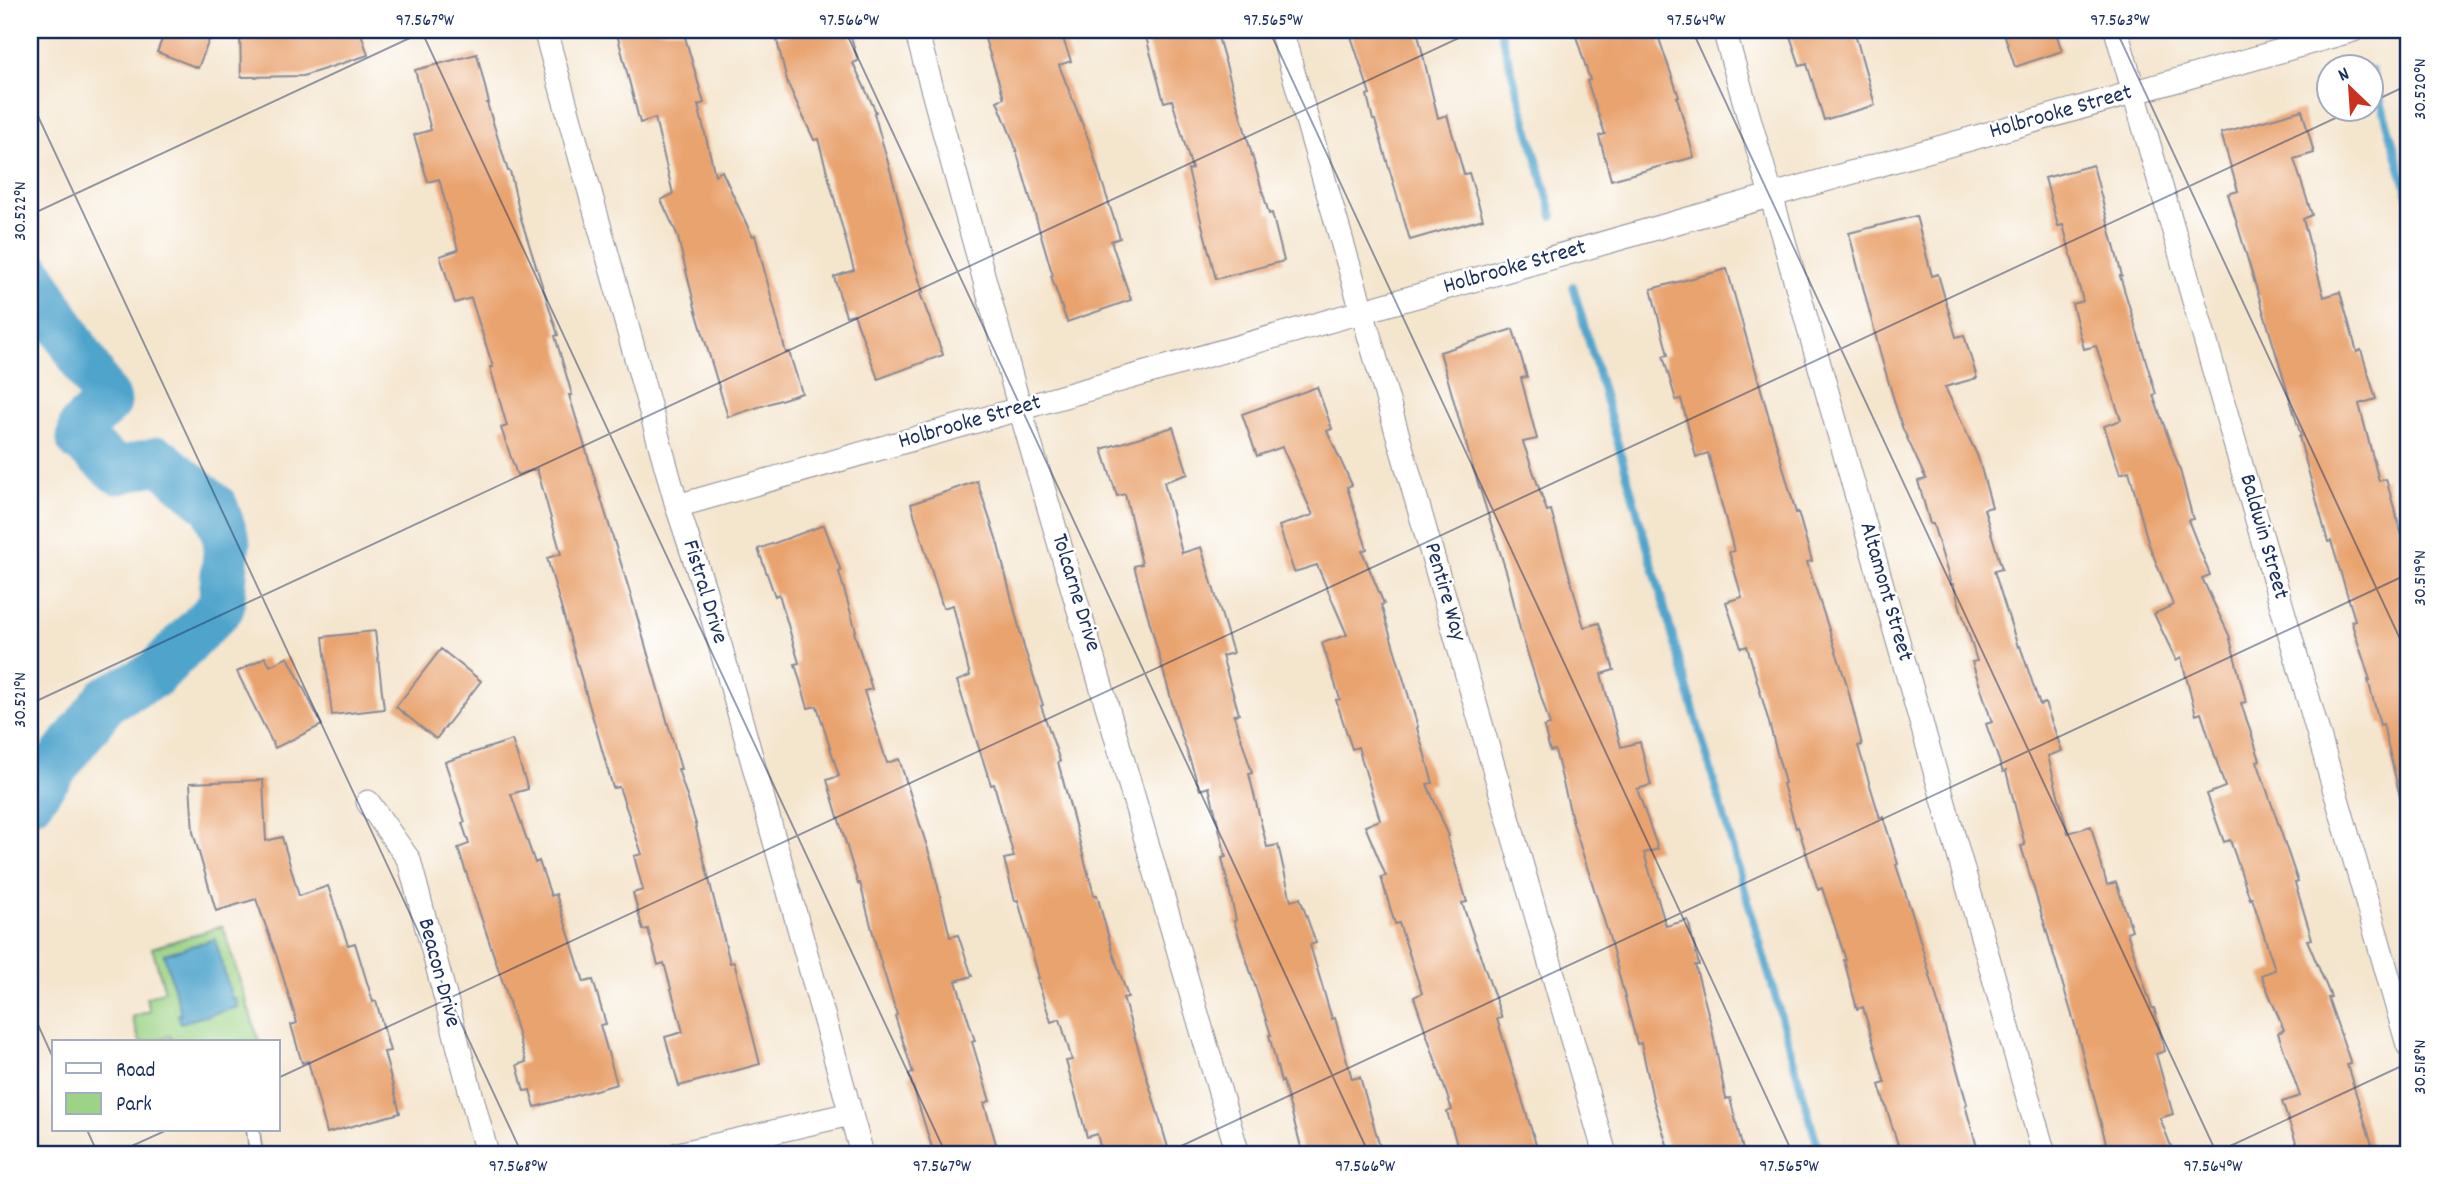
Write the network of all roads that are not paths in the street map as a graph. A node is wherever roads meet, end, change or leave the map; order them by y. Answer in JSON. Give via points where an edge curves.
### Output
{"nodes":[{"id":1,"x":544,"y":30,"type":"edge"},
{"id":2,"x":916,"y":30,"type":"edge"},
{"id":3,"x":1281,"y":30,"type":"edge"},
{"id":4,"x":1724,"y":30,"type":"edge"},
{"id":5,"x":2116,"y":30,"type":"edge"},
{"id":6,"x":2354,"y":30,"type":"edge"},
{"id":7,"x":2134,"y":92,"type":"junction"},
{"id":8,"x":1770,"y":195,"type":"junction"},
{"id":9,"x":1361,"y":312,"type":"junction"},
{"id":10,"x":1020,"y":409,"type":"junction"},
{"id":11,"x":677,"y":506,"type":"junction"},
{"id":12,"x":368,"y":802,"type":"dead end"},
{"id":13,"x":2408,"y":1045,"type":"edge"},
{"id":14,"x":850,"y":1114,"type":"junction"},
{"id":15,"x":253,"y":1132,"type":"edge"},
{"id":16,"x":256,"y":1154,"type":"edge"},
{"id":17,"x":487,"y":1154,"type":"edge"},
{"id":18,"x":678,"y":1154,"type":"edge"},
{"id":19,"x":862,"y":1154,"type":"edge"},
{"id":20,"x":1238,"y":1154,"type":"edge"},
{"id":21,"x":1605,"y":1154,"type":"edge"},
{"id":22,"x":2044,"y":1154,"type":"edge"}],
"edges":[{"from":1,"to":11,"type":"street","name":"Fistral Drive"},
{"from":2,"to":10,"type":"street","name":"Tolcarne Drive"},
{"from":3,"to":9,"type":"street","name":"Pentire Way"},
{"from":4,"to":8,"type":"street","name":"Altamont Street"},
{"from":5,"to":7,"type":"street","name":"Baldwin Street"},
{"from":6,"to":7,"type":"street","name":"Holbrooke Street"},
{"from":7,"to":8,"type":"street","name":"Holbrooke Street"},
{"from":7,"to":13,"type":"street","name":"Baldwin Street"},
{"from":8,"to":9,"type":"street","name":"Holbrooke Street"},
{"from":8,"to":22,"type":"street","name":"Altamont Street"},
{"from":9,"to":10,"type":"street","name":"Holbrooke Street"},
{"from":9,"to":21,"type":"street","name":"Pentire Way"},
{"from":10,"to":11,"type":"street","name":"Holbrooke Street"},
{"from":10,"to":20,"type":"street","name":"Tolcarne Drive"},
{"from":11,"to":14,"type":"street","name":"Fistral Drive"},
{"from":12,"to":17,"type":"street","name":"Beacon Drive","via":[[409,860]]},
{"from":14,"to":18,"type":"street"},
{"from":14,"to":19,"type":"street","name":"Fistral Drive"},
{"from":15,"to":16,"type":"lane"}]}
